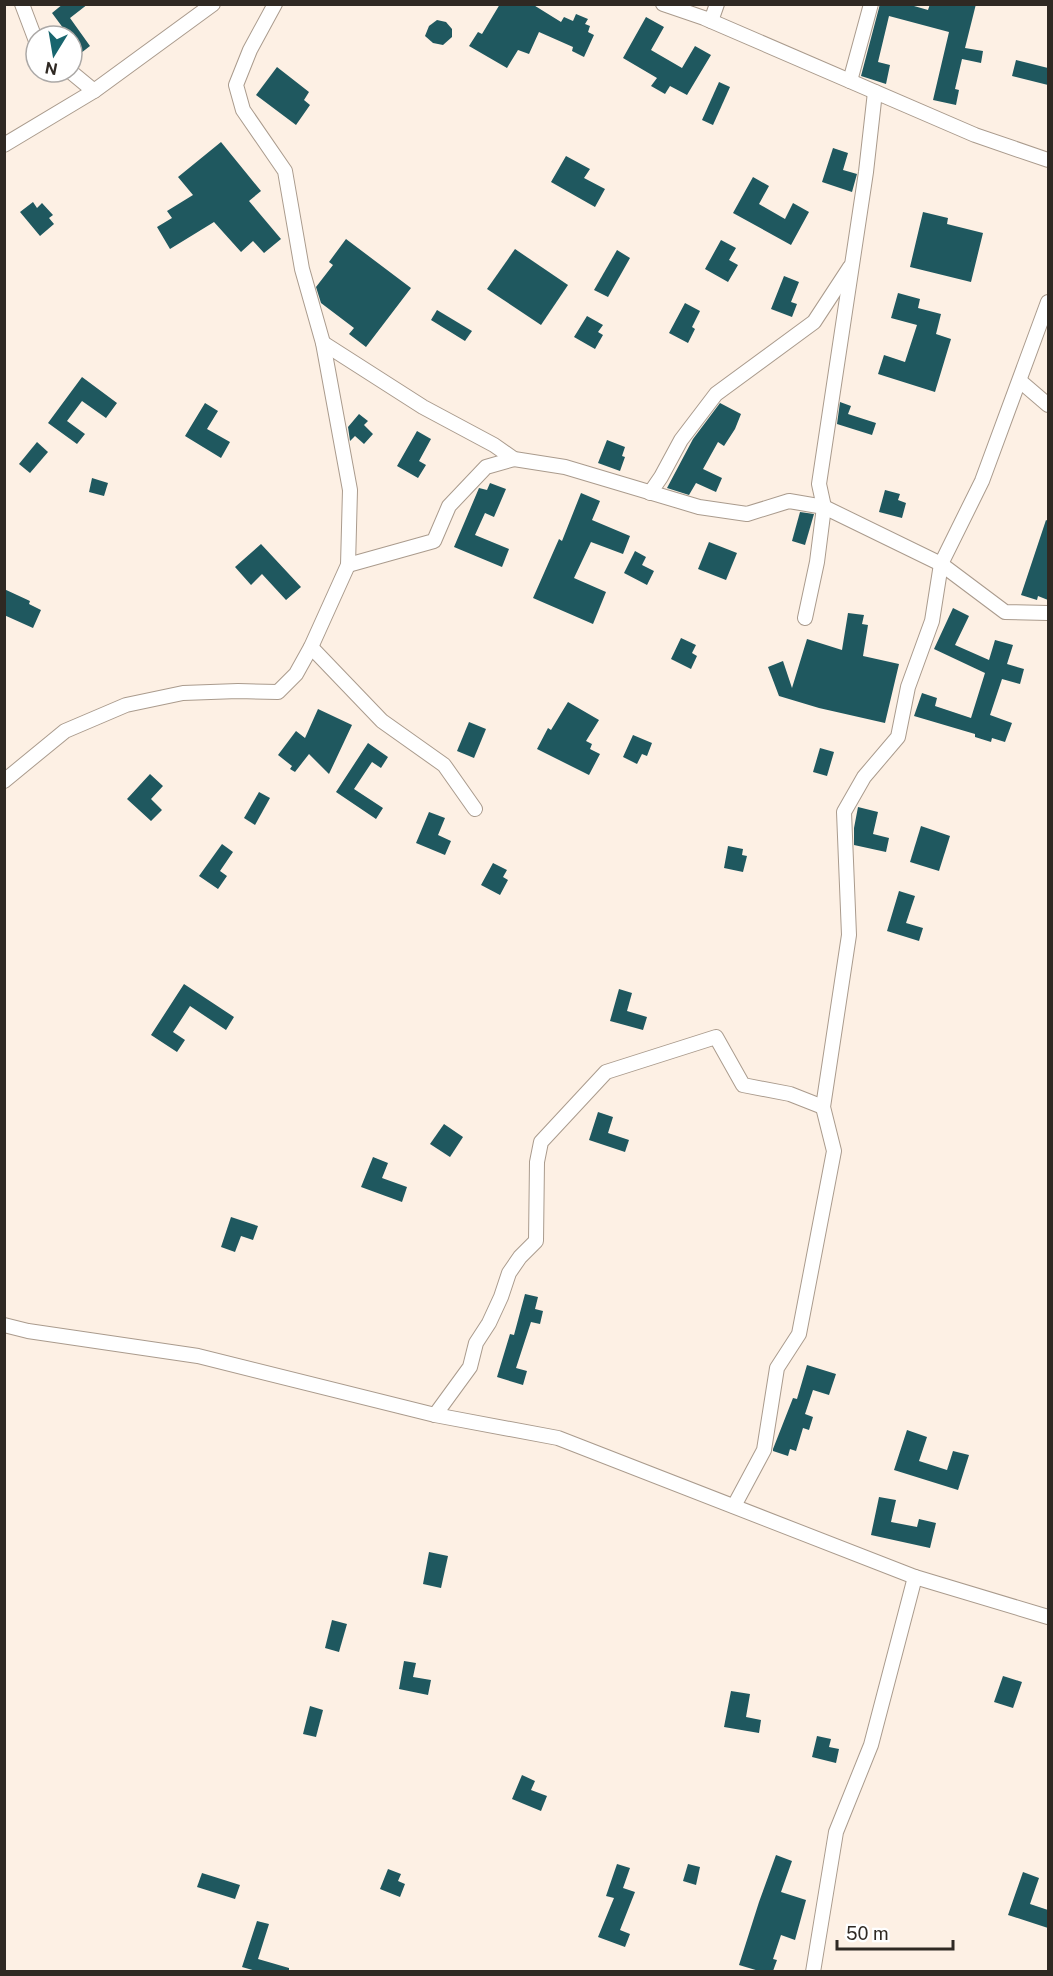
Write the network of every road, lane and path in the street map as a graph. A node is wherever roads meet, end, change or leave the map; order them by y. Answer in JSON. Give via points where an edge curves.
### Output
{"nodes":[{"id":1,"x":22,"y":4,"type":"edge"},
{"id":2,"x":213,"y":4,"type":"edge"},
{"id":3,"x":275,"y":4,"type":"edge"},
{"id":4,"x":663,"y":4,"type":"edge"},
{"id":5,"x":717,"y":4,"type":"edge"},
{"id":6,"x":871,"y":4,"type":"edge"},
{"id":7,"x":711,"y":21,"type":"junction"},
{"id":8,"x":30,"y":24,"type":"edge"},
{"id":9,"x":850,"y":81,"type":"junction"},
{"id":10,"x":84,"y":82,"type":"edge"},
{"id":11,"x":94,"y":91,"type":"junction"},
{"id":12,"x":875,"y":92,"type":"junction"},
{"id":13,"x":4,"y":145,"type":"edge"},
{"id":14,"x":1048,"y":160,"type":"edge"},
{"id":15,"x":852,"y":262,"type":"junction"},
{"id":16,"x":1048,"y":302,"type":"edge"},
{"id":17,"x":323,"y":344,"type":"junction"},
{"id":18,"x":1020,"y":381,"type":"junction"},
{"id":19,"x":1048,"y":405,"type":"edge"},
{"id":20,"x":514,"y":459,"type":"junction"},
{"id":21,"x":650,"y":493,"type":"junction"},
{"id":22,"x":824,"y":507,"type":"junction"},
{"id":23,"x":941,"y":564,"type":"junction"},
{"id":24,"x":348,"y":566,"type":"junction"},
{"id":25,"x":1048,"y":613,"type":"edge"},
{"id":26,"x":805,"y":618,"type":"dead end"},
{"id":27,"x":311,"y":647,"type":"junction"},
{"id":28,"x":4,"y":781,"type":"edge"},
{"id":29,"x":475,"y":809,"type":"dead end"},
{"id":30,"x":823,"y":1107,"type":"junction"},
{"id":31,"x":4,"y":1325,"type":"edge"},
{"id":32,"x":435,"y":1415,"type":"junction"},
{"id":33,"x":734,"y":1506,"type":"junction"},
{"id":34,"x":915,"y":1577,"type":"junction"},
{"id":35,"x":1048,"y":1617,"type":"edge"},
{"id":36,"x":813,"y":1971,"type":"edge"}],
"edges":[{"from":1,"to":8,"type":"street"},
{"from":2,"to":11,"type":"street"},
{"from":3,"to":17,"type":"street","via":[[236,85],[243,110],[285,171],[302,269]]},
{"from":4,"to":7,"type":"street"},
{"from":5,"to":7,"type":"street"},
{"from":6,"to":9,"type":"street"},
{"from":7,"to":9,"type":"street"},
{"from":9,"to":12,"type":"street"},
{"from":10,"to":11,"type":"street"},
{"from":11,"to":13,"type":"street"},
{"from":12,"to":14,"type":"street","via":[[975,135]]},
{"from":12,"to":15,"type":"street"},
{"from":15,"to":21,"type":"street","via":[[814,322],[716,394],[681,440]]},
{"from":15,"to":22,"type":"street","via":[[819,484]]},
{"from":16,"to":18,"type":"street"},
{"from":17,"to":20,"type":"street"},
{"from":17,"to":24,"type":"street","via":[[350,490]]},
{"from":18,"to":19,"type":"street"},
{"from":18,"to":23,"type":"street","via":[[982,481]]},
{"from":20,"to":21,"type":"street","via":[[565,467]]},
{"from":20,"to":24,"type":"street","via":[[486,467],[449,506],[434,541]]},
{"from":21,"to":22,"type":"street","via":[[699,507],[747,514],[789,501]]},
{"from":22,"to":23,"type":"street"},
{"from":22,"to":26,"type":"street"},
{"from":23,"to":25,"type":"street","via":[[1005,612]]},
{"from":23,"to":30,"type":"street","via":[[932,621],[908,687],[898,737],[864,777],[844,812],[849,935]]},
{"from":24,"to":27,"type":"street"},
{"from":27,"to":28,"type":"street","via":[[296,674],[278,692],[183,693],[126,705],[65,731]]},
{"from":27,"to":29,"type":"street","via":[[382,721],[444,765]]},
{"from":30,"to":32,"type":"street","via":[[790,1094],[743,1085],[716,1037],[606,1072],[541,1142],[536,1241],[509,1273],[489,1323],[476,1343],[470,1367]]},
{"from":30,"to":33,"type":"street","via":[[834,1151],[799,1334],[777,1368],[764,1450]]},
{"from":31,"to":32,"type":"street","via":[[198,1356]]},
{"from":32,"to":33,"type":"street","via":[[558,1438]]},
{"from":33,"to":34,"type":"street"},
{"from":34,"to":35,"type":"street"},
{"from":34,"to":36,"type":"street","via":[[871,1745],[836,1832]]}]}
